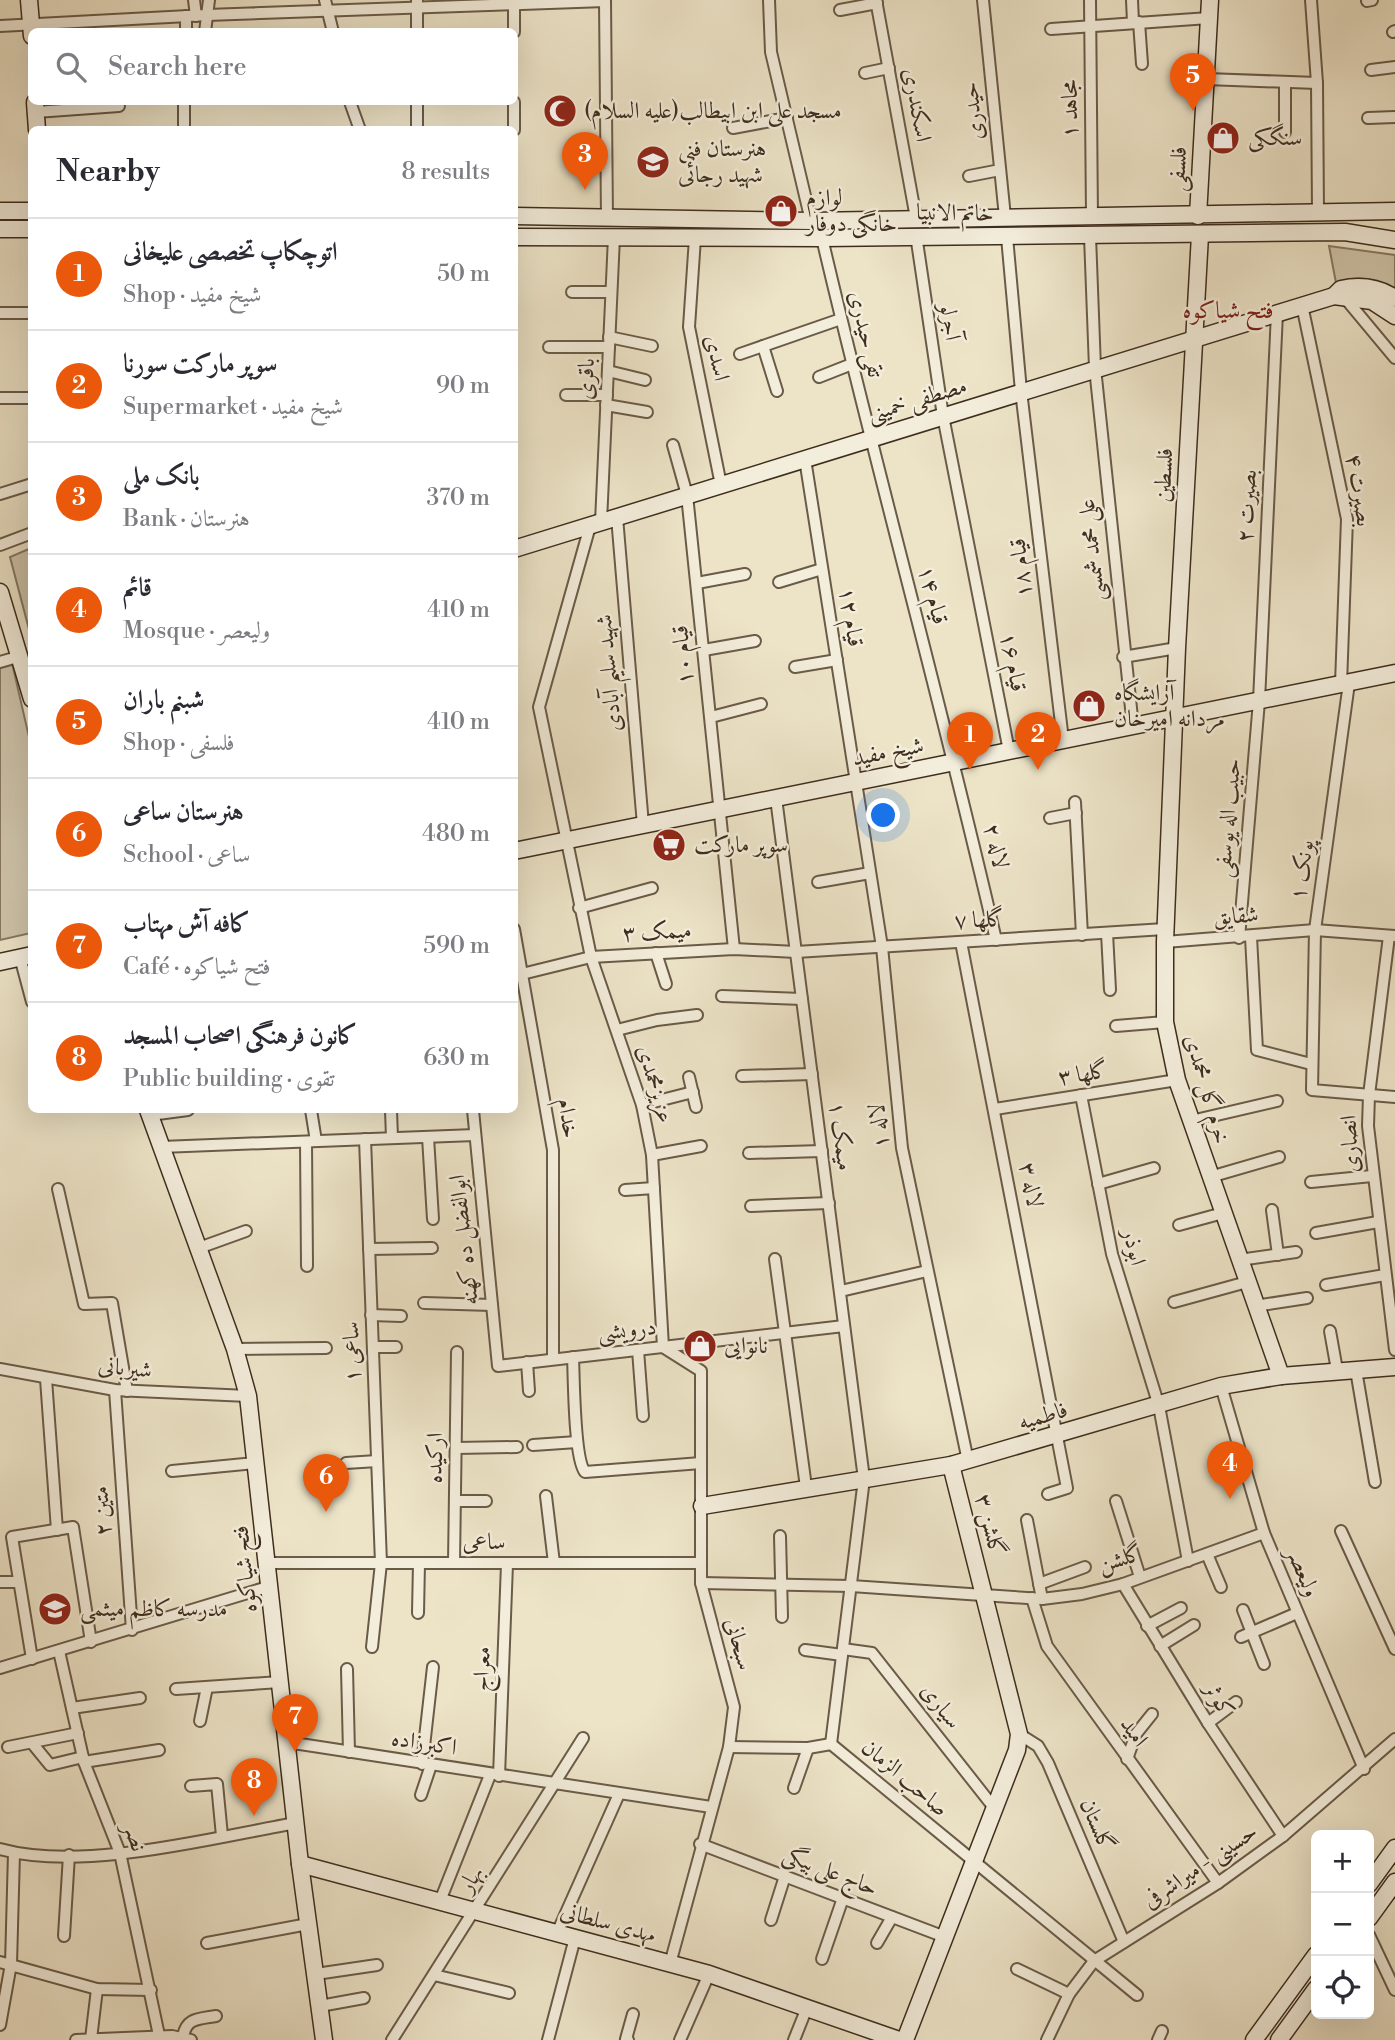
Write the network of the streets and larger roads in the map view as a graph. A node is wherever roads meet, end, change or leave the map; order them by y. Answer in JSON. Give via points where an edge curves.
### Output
{"nodes":[{"id":1,"x":29,"y":0,"type":"edge"},
{"id":2,"x":194,"y":0,"type":"edge"},
{"id":3,"x":209,"y":0,"type":"edge"},
{"id":4,"x":325,"y":0,"type":"edge"},
{"id":5,"x":769,"y":0,"type":"edge"},
{"id":6,"x":983,"y":0,"type":"edge"},
{"id":7,"x":1090,"y":0,"type":"edge"},
{"id":8,"x":1132,"y":0,"type":"edge"},
{"id":9,"x":1210,"y":0,"type":"edge"},
{"id":10,"x":1311,"y":0,"type":"edge"},
{"id":11,"x":605,"y":1,"type":"edge"},
{"id":12,"x":876,"y":1,"type":"edge"},
{"id":13,"x":514,"y":2,"type":"edge"},
{"id":14,"x":417,"y":4,"type":"edge"},
{"id":15,"x":840,"y":10,"type":"dead end"},
{"id":16,"x":328,"y":12,"type":"junction"},
{"id":17,"x":196,"y":16,"type":"junction"},
{"id":18,"x":1209,"y":18,"type":"junction"},
{"id":19,"x":1136,"y":22,"type":"junction"},
{"id":20,"x":1090,"y":24,"type":"junction"},
{"id":21,"x":0,"y":26,"type":"edge"},
{"id":22,"x":31,"y":28,"type":"edge"},
{"id":23,"x":64,"y":28,"type":"edge"},
{"id":24,"x":188,"y":28,"type":"edge"},
{"id":25,"x":203,"y":28,"type":"edge"},
{"id":26,"x":332,"y":28,"type":"edge"},
{"id":27,"x":417,"y":28,"type":"edge"},
{"id":28,"x":514,"y":28,"type":"edge"},
{"id":29,"x":1051,"y":29,"type":"dead end"},
{"id":30,"x":28,"y":31,"type":"edge"},
{"id":31,"x":1142,"y":64,"type":"dead end"},
{"id":32,"x":1395,"y":67,"type":"edge"},
{"id":33,"x":889,"y":68,"type":"junction"},
{"id":34,"x":1371,"y":70,"type":"dead end"},
{"id":35,"x":865,"y":73,"type":"dead end"},
{"id":36,"x":1206,"y":79,"type":"junction"},
{"id":37,"x":1285,"y":82,"type":"junction"},
{"id":38,"x":1317,"y":83,"type":"junction"},
{"id":39,"x":184,"y":105,"type":"edge"},
{"id":40,"x":350,"y":105,"type":"edge"},
{"id":41,"x":417,"y":105,"type":"edge"},
{"id":42,"x":514,"y":105,"type":"edge"},
{"id":43,"x":119,"y":106,"type":"dead end"},
{"id":44,"x":36,"y":107,"type":"edge"},
{"id":45,"x":1395,"y":117,"type":"edge"},
{"id":46,"x":787,"y":118,"type":"junction"},
{"id":47,"x":1368,"y":118,"type":"dead end"},
{"id":48,"x":37,"y":126,"type":"edge"},
{"id":49,"x":184,"y":126,"type":"edge"},
{"id":50,"x":358,"y":126,"type":"edge"},
{"id":51,"x":418,"y":126,"type":"edge"},
{"id":52,"x":514,"y":126,"type":"edge"},
{"id":53,"x":733,"y":128,"type":"dead end"},
{"id":54,"x":1285,"y":132,"type":"dead end"},
{"id":55,"x":1000,"y":170,"type":"junction"},
{"id":56,"x":969,"y":176,"type":"dead end"},
{"id":57,"x":0,"y":211,"type":"edge"},
{"id":58,"x":28,"y":211,"type":"edge"},
{"id":59,"x":1395,"y":211,"type":"edge"},
{"id":60,"x":1318,"y":212,"type":"junction"},
{"id":61,"x":518,"y":216,"type":"edge"},
{"id":62,"x":1198,"y":216,"type":"junction"},
{"id":63,"x":1005,"y":217,"type":"junction"},
{"id":64,"x":1092,"y":217,"type":"junction"},
{"id":65,"x":916,"y":218,"type":"junction"},
{"id":66,"x":607,"y":219,"type":"junction"},
{"id":67,"x":811,"y":221,"type":"junction"},
{"id":68,"x":0,"y":229,"type":"edge"},
{"id":69,"x":28,"y":229,"type":"edge"},
{"id":70,"x":916,"y":235,"type":"junction"},
{"id":71,"x":1200,"y":235,"type":"junction"},
{"id":72,"x":1090,"y":236,"type":"junction"},
{"id":73,"x":518,"y":237,"type":"edge"},
{"id":74,"x":614,"y":237,"type":"junction"},
{"id":75,"x":1007,"y":237,"type":"junction"},
{"id":76,"x":695,"y":238,"type":"junction"},
{"id":77,"x":822,"y":238,"type":"junction"},
{"id":78,"x":1395,"y":240,"type":"edge"},
{"id":79,"x":572,"y":292,"type":"dead end"},
{"id":80,"x":611,"y":292,"type":"junction"},
{"id":81,"x":1340,"y":297,"type":"junction"},
{"id":82,"x":1395,"y":298,"type":"edge"},
{"id":83,"x":1302,"y":305,"type":"junction"},
{"id":84,"x":0,"y":313,"type":"edge"},
{"id":85,"x":28,"y":313,"type":"edge"},
{"id":86,"x":1277,"y":313,"type":"junction"},
{"id":87,"x":1395,"y":316,"type":"edge"},
{"id":88,"x":841,"y":319,"type":"junction"},
{"id":89,"x":1194,"y":338,"type":"junction"},
{"id":90,"x":609,"y":342,"type":"junction"},
{"id":91,"x":652,"y":346,"type":"dead end"},
{"id":92,"x":763,"y":346,"type":"junction"},
{"id":93,"x":550,"y":347,"type":"dead end"},
{"id":94,"x":740,"y":354,"type":"dead end"},
{"id":95,"x":1395,"y":358,"type":"edge"},
{"id":96,"x":852,"y":365,"type":"junction"},
{"id":97,"x":1095,"y":368,"type":"junction"},
{"id":98,"x":608,"y":371,"type":"junction"},
{"id":99,"x":819,"y":377,"type":"dead end"},
{"id":100,"x":645,"y":380,"type":"dead end"},
{"id":101,"x":777,"y":391,"type":"dead end"},
{"id":102,"x":1021,"y":391,"type":"junction"},
{"id":103,"x":566,"y":395,"type":"dead end"},
{"id":104,"x":0,"y":398,"type":"edge"},
{"id":105,"x":28,"y":398,"type":"edge"},
{"id":106,"x":606,"y":400,"type":"junction"},
{"id":107,"x":647,"y":412,"type":"dead end"},
{"id":108,"x":943,"y":416,"type":"junction"},
{"id":109,"x":869,"y":439,"type":"junction"},
{"id":110,"x":673,"y":445,"type":"dead end"},
{"id":111,"x":805,"y":459,"type":"junction"},
{"id":112,"x":28,"y":485,"type":"edge"},
{"id":113,"x":721,"y":485,"type":"junction"},
{"id":114,"x":0,"y":494,"type":"edge"},
{"id":115,"x":687,"y":495,"type":"junction"},
{"id":116,"x":617,"y":517,"type":"junction"},
{"id":117,"x":595,"y":524,"type":"junction"},
{"id":118,"x":28,"y":534,"type":"edge"},
{"id":119,"x":0,"y":545,"type":"edge"},
{"id":120,"x":518,"y":548,"type":"edge"},
{"id":121,"x":822,"y":569,"type":"junction"},
{"id":122,"x":745,"y":574,"type":"dead end"},
{"id":123,"x":779,"y":582,"type":"dead end"},
{"id":124,"x":697,"y":583,"type":"junction"},
{"id":125,"x":0,"y":592,"type":"edge"},
{"id":126,"x":755,"y":641,"type":"dead end"},
{"id":127,"x":1177,"y":648,"type":"junction"},
{"id":128,"x":704,"y":650,"type":"junction"},
{"id":129,"x":21,"y":656,"type":"junction"},
{"id":130,"x":1124,"y":657,"type":"junction"},
{"id":131,"x":836,"y":660,"type":"junction"},
{"id":132,"x":0,"y":662,"type":"edge"},
{"id":133,"x":795,"y":667,"type":"dead end"},
{"id":134,"x":1395,"y":674,"type":"edge"},
{"id":135,"x":28,"y":683,"type":"edge"},
{"id":136,"x":1345,"y":684,"type":"junction"},
{"id":137,"x":1259,"y":701,"type":"junction"},
{"id":138,"x":761,"y":704,"type":"dead end"},
{"id":139,"x":711,"y":717,"type":"junction"},
{"id":140,"x":1175,"y":718,"type":"junction"},
{"id":141,"x":1133,"y":727,"type":"junction"},
{"id":142,"x":1063,"y":740,"type":"junction"},
{"id":143,"x":1009,"y":751,"type":"junction"},
{"id":144,"x":956,"y":762,"type":"junction"},
{"id":145,"x":856,"y":782,"type":"junction"},
{"id":146,"x":776,"y":798,"type":"junction"},
{"id":147,"x":720,"y":810,"type":"junction"},
{"id":148,"x":1050,"y":818,"type":"dead end"},
{"id":149,"x":643,"y":825,"type":"junction"},
{"id":150,"x":565,"y":841,"type":"junction"},
{"id":151,"x":518,"y":850,"type":"edge"},
{"id":152,"x":870,"y":873,"type":"junction"},
{"id":153,"x":818,"y":882,"type":"dead end"},
{"id":154,"x":652,"y":888,"type":"dead end"},
{"id":155,"x":579,"y":908,"type":"junction"},
{"id":156,"x":1315,"y":930,"type":"junction"},
{"id":157,"x":1107,"y":933,"type":"junction"},
{"id":158,"x":1082,"y":934,"type":"junction"},
{"id":159,"x":1165,"y":936,"type":"junction"},
{"id":160,"x":1392,"y":936,"type":"edge"},
{"id":161,"x":1245,"y":937,"type":"junction"},
{"id":162,"x":996,"y":940,"type":"junction"},
{"id":163,"x":961,"y":942,"type":"junction"},
{"id":164,"x":882,"y":947,"type":"junction"},
{"id":165,"x":734,"y":949,"type":"junction"},
{"id":166,"x":518,"y":952,"type":"edge"},
{"id":167,"x":796,"y":952,"type":"junction"},
{"id":168,"x":656,"y":953,"type":"junction"},
{"id":169,"x":26,"y":956,"type":"edge"},
{"id":170,"x":591,"y":957,"type":"junction"},
{"id":171,"x":0,"y":962,"type":"edge"},
{"id":172,"x":522,"y":974,"type":"junction"},
{"id":173,"x":667,"y":984,"type":"dead end"},
{"id":174,"x":1110,"y":990,"type":"dead end"},
{"id":175,"x":722,"y":996,"type":"dead end"},
{"id":176,"x":802,"y":999,"type":"junction"},
{"id":177,"x":697,"y":1015,"type":"dead end"},
{"id":178,"x":1165,"y":1022,"type":"junction"},
{"id":179,"x":1116,"y":1026,"type":"dead end"},
{"id":180,"x":617,"y":1030,"type":"junction"},
{"id":181,"x":1311,"y":1064,"type":"junction"},
{"id":182,"x":812,"y":1074,"type":"junction"},
{"id":183,"x":742,"y":1076,"type":"dead end"},
{"id":184,"x":689,"y":1077,"type":"dead end"},
{"id":185,"x":1177,"y":1080,"type":"junction"},
{"id":186,"x":692,"y":1092,"type":"junction"},
{"id":187,"x":1081,"y":1095,"type":"junction"},
{"id":188,"x":1369,"y":1095,"type":"junction"},
{"id":189,"x":1395,"y":1097,"type":"edge"},
{"id":190,"x":1276,"y":1101,"type":"dead end"},
{"id":191,"x":642,"y":1105,"type":"junction"},
{"id":192,"x":696,"y":1107,"type":"dead end"},
{"id":193,"x":995,"y":1109,"type":"junction"},
{"id":194,"x":149,"y":1113,"type":"edge"},
{"id":195,"x":311,"y":1113,"type":"edge"},
{"id":196,"x":391,"y":1113,"type":"edge"},
{"id":197,"x":472,"y":1113,"type":"edge"},
{"id":198,"x":1191,"y":1121,"type":"junction"},
{"id":199,"x":475,"y":1135,"type":"junction"},
{"id":200,"x":428,"y":1137,"type":"junction"},
{"id":201,"x":392,"y":1138,"type":"junction"},
{"id":202,"x":365,"y":1139,"type":"junction"},
{"id":203,"x":311,"y":1141,"type":"junction"},
{"id":204,"x":701,"y":1146,"type":"dead end"},
{"id":205,"x":161,"y":1147,"type":"junction"},
{"id":206,"x":822,"y":1151,"type":"junction"},
{"id":207,"x":749,"y":1153,"type":"dead end"},
{"id":208,"x":652,"y":1155,"type":"junction"},
{"id":209,"x":1279,"y":1157,"type":"dead end"},
{"id":210,"x":1154,"y":1168,"type":"dead end"},
{"id":211,"x":1372,"y":1176,"type":"junction"},
{"id":212,"x":1210,"y":1177,"type":"junction"},
{"id":213,"x":1311,"y":1182,"type":"dead end"},
{"id":214,"x":1098,"y":1184,"type":"junction"},
{"id":215,"x":654,"y":1188,"type":"junction"},
{"id":216,"x":58,"y":1189,"type":"dead end"},
{"id":217,"x":625,"y":1190,"type":"dead end"},
{"id":218,"x":829,"y":1203,"type":"junction"},
{"id":219,"x":751,"y":1206,"type":"dead end"},
{"id":220,"x":1272,"y":1210,"type":"dead end"},
{"id":221,"x":1223,"y":1213,"type":"junction"},
{"id":222,"x":433,"y":1219,"type":"dead end"},
{"id":223,"x":1378,"y":1222,"type":"junction"},
{"id":224,"x":1179,"y":1225,"type":"dead end"},
{"id":225,"x":246,"y":1231,"type":"dead end"},
{"id":226,"x":1316,"y":1233,"type":"dead end"},
{"id":227,"x":432,"y":1248,"type":"dead end"},
{"id":228,"x":196,"y":1249,"type":"junction"},
{"id":229,"x":369,"y":1249,"type":"junction"},
{"id":230,"x":1296,"y":1252,"type":"dead end"},
{"id":231,"x":1278,"y":1255,"type":"junction"},
{"id":232,"x":775,"y":1259,"type":"dead end"},
{"id":233,"x":1239,"y":1260,"type":"junction"},
{"id":234,"x":307,"y":1266,"type":"dead end"},
{"id":235,"x":927,"y":1270,"type":"junction"},
{"id":236,"x":1385,"y":1275,"type":"junction"},
{"id":237,"x":1247,"y":1282,"type":"junction"},
{"id":238,"x":1326,"y":1285,"type":"dead end"},
{"id":239,"x":845,"y":1290,"type":"dead end"},
{"id":240,"x":1307,"y":1298,"type":"dead end"},
{"id":241,"x":1174,"y":1302,"type":"dead end"},
{"id":242,"x":425,"y":1303,"type":"dead end"},
{"id":243,"x":492,"y":1305,"type":"junction"},
{"id":244,"x":1255,"y":1306,"type":"junction"},
{"id":245,"x":372,"y":1315,"type":"junction"},
{"id":246,"x":401,"y":1316,"type":"dead end"},
{"id":247,"x":845,"y":1326,"type":"junction"},
{"id":248,"x":1331,"y":1331,"type":"dead end"},
{"id":249,"x":783,"y":1332,"type":"junction"},
{"id":250,"x":373,"y":1347,"type":"junction"},
{"id":251,"x":396,"y":1347,"type":"dead end"},
{"id":252,"x":663,"y":1347,"type":"junction"},
{"id":253,"x":326,"y":1348,"type":"dead end"},
{"id":254,"x":235,"y":1349,"type":"junction"},
{"id":255,"x":638,"y":1350,"type":"junction"},
{"id":256,"x":1395,"y":1350,"type":"edge"},
{"id":257,"x":457,"y":1352,"type":"dead end"},
{"id":258,"x":573,"y":1357,"type":"junction"},
{"id":259,"x":554,"y":1359,"type":"junction"},
{"id":260,"x":527,"y":1362,"type":"junction"},
{"id":261,"x":498,"y":1366,"type":"joint"},
{"id":262,"x":1395,"y":1367,"type":"edge"},
{"id":263,"x":0,"y":1369,"type":"edge"},
{"id":264,"x":1337,"y":1370,"type":"junction"},
{"id":265,"x":1356,"y":1370,"type":"junction"},
{"id":266,"x":1281,"y":1376,"type":"junction"},
{"id":267,"x":46,"y":1379,"type":"junction"},
{"id":268,"x":1221,"y":1386,"type":"junction"},
{"id":269,"x":115,"y":1390,"type":"junction"},
{"id":270,"x":127,"y":1391,"type":"junction"},
{"id":271,"x":529,"y":1391,"type":"dead end"},
{"id":272,"x":248,"y":1396,"type":"junction"},
{"id":273,"x":1159,"y":1406,"type":"junction"},
{"id":274,"x":643,"y":1416,"type":"dead end"},
{"id":275,"x":1057,"y":1436,"type":"junction"},
{"id":276,"x":577,"y":1442,"type":"junction"},
{"id":277,"x":533,"y":1445,"type":"dead end"},
{"id":278,"x":517,"y":1447,"type":"dead end"},
{"id":279,"x":456,"y":1448,"type":"junction"},
{"id":280,"x":377,"y":1461,"type":"junction"},
{"id":281,"x":968,"y":1461,"type":"junction"},
{"id":282,"x":701,"y":1462,"type":"junction"},
{"id":283,"x":255,"y":1463,"type":"junction"},
{"id":284,"x":346,"y":1463,"type":"dead end"},
{"id":285,"x":951,"y":1465,"type":"junction"},
{"id":286,"x":172,"y":1471,"type":"dead end"},
{"id":287,"x":864,"y":1479,"type":"junction"},
{"id":288,"x":1375,"y":1482,"type":"dead end"},
{"id":289,"x":806,"y":1487,"type":"junction"},
{"id":290,"x":1048,"y":1494,"type":"dead end"},
{"id":291,"x":546,"y":1496,"type":"dead end"},
{"id":292,"x":455,"y":1500,"type":"junction"},
{"id":293,"x":1116,"y":1501,"type":"dead end"},
{"id":294,"x":486,"y":1502,"type":"dead end"},
{"id":295,"x":702,"y":1506,"type":"junction"},
{"id":296,"x":1027,"y":1520,"type":"dead end"},
{"id":297,"x":57,"y":1530,"type":"junction"},
{"id":298,"x":1341,"y":1531,"type":"dead end"},
{"id":299,"x":1264,"y":1533,"type":"junction"},
{"id":300,"x":780,"y":1536,"type":"dead end"},
{"id":301,"x":1207,"y":1554,"type":"junction"},
{"id":302,"x":1188,"y":1561,"type":"junction"},
{"id":303,"x":269,"y":1563,"type":"junction"},
{"id":304,"x":381,"y":1563,"type":"junction"},
{"id":305,"x":419,"y":1563,"type":"junction"},
{"id":306,"x":454,"y":1563,"type":"junction"},
{"id":307,"x":507,"y":1563,"type":"junction"},
{"id":308,"x":554,"y":1563,"type":"junction"},
{"id":309,"x":700,"y":1563,"type":"junction"},
{"id":310,"x":1085,"y":1567,"type":"dead end"},
{"id":311,"x":1140,"y":1577,"type":"junction"},
{"id":312,"x":0,"y":1582,"type":"edge"},
{"id":313,"x":19,"y":1582,"type":"junction"},
{"id":314,"x":701,"y":1583,"type":"junction"},
{"id":315,"x":1039,"y":1584,"type":"junction"},
{"id":316,"x":1123,"y":1584,"type":"junction"},
{"id":317,"x":781,"y":1585,"type":"junction"},
{"id":318,"x":271,"y":1586,"type":"junction"},
{"id":319,"x":851,"y":1586,"type":"junction"},
{"id":320,"x":1221,"y":1587,"type":"dead end"},
{"id":321,"x":984,"y":1595,"type":"junction"},
{"id":322,"x":1037,"y":1598,"type":"junction"},
{"id":323,"x":1181,"y":1608,"type":"dead end"},
{"id":324,"x":1243,"y":1611,"type":"dead end"},
{"id":325,"x":418,"y":1613,"type":"dead end"},
{"id":326,"x":1297,"y":1613,"type":"junction"},
{"id":327,"x":782,"y":1618,"type":"dead end"},
{"id":328,"x":1194,"y":1625,"type":"dead end"},
{"id":329,"x":1147,"y":1626,"type":"junction"},
{"id":330,"x":132,"y":1630,"type":"junction"},
{"id":331,"x":1246,"y":1634,"type":"junction"},
{"id":332,"x":91,"y":1642,"type":"junction"},
{"id":333,"x":1160,"y":1646,"type":"junction"},
{"id":334,"x":372,"y":1647,"type":"dead end"},
{"id":335,"x":1395,"y":1649,"type":"edge"},
{"id":336,"x":805,"y":1650,"type":"dead end"},
{"id":337,"x":59,"y":1651,"type":"junction"},
{"id":338,"x":842,"y":1652,"type":"junction"},
{"id":339,"x":32,"y":1659,"type":"junction"},
{"id":340,"x":1264,"y":1664,"type":"dead end"},
{"id":341,"x":433,"y":1667,"type":"dead end"},
{"id":342,"x":0,"y":1668,"type":"edge"},
{"id":343,"x":347,"y":1669,"type":"dead end"},
{"id":344,"x":280,"y":1682,"type":"junction"},
{"id":345,"x":207,"y":1687,"type":"junction"},
{"id":346,"x":176,"y":1689,"type":"dead end"},
{"id":347,"x":139,"y":1698,"type":"dead end"},
{"id":348,"x":1236,"y":1702,"type":"dead end"},
{"id":349,"x":72,"y":1708,"type":"junction"},
{"id":350,"x":1153,"y":1714,"type":"dead end"},
{"id":351,"x":200,"y":1721,"type":"dead end"},
{"id":352,"x":1208,"y":1723,"type":"junction"},
{"id":353,"x":78,"y":1733,"type":"junction"},
{"id":354,"x":1019,"y":1734,"type":"junction"},
{"id":355,"x":583,"y":1738,"type":"dead end"},
{"id":356,"x":1395,"y":1739,"type":"edge"},
{"id":357,"x":287,"y":1742,"type":"junction"},
{"id":358,"x":32,"y":1743,"type":"junction"},
{"id":359,"x":831,"y":1744,"type":"junction"},
{"id":360,"x":8,"y":1747,"type":"dead end"},
{"id":361,"x":729,"y":1747,"type":"junction"},
{"id":362,"x":808,"y":1748,"type":"junction"},
{"id":363,"x":159,"y":1751,"type":"dead end"},
{"id":364,"x":349,"y":1752,"type":"junction"},
{"id":365,"x":1127,"y":1759,"type":"junction"},
{"id":366,"x":84,"y":1760,"type":"junction"},
{"id":367,"x":426,"y":1765,"type":"junction"},
{"id":368,"x":1364,"y":1769,"type":"junction"},
{"id":369,"x":495,"y":1776,"type":"junction"},
{"id":370,"x":554,"y":1785,"type":"junction"},
{"id":371,"x":191,"y":1786,"type":"dead end"},
{"id":372,"x":794,"y":1788,"type":"dead end"},
{"id":373,"x":619,"y":1794,"type":"junction"},
{"id":374,"x":421,"y":1796,"type":"dead end"},
{"id":375,"x":711,"y":1807,"type":"junction"},
{"id":376,"x":995,"y":1809,"type":"junction"},
{"id":377,"x":296,"y":1823,"type":"junction"},
{"id":378,"x":222,"y":1836,"type":"junction"},
{"id":379,"x":1283,"y":1836,"type":"junction"},
{"id":380,"x":700,"y":1844,"type":"junction"},
{"id":381,"x":1395,"y":1848,"type":"edge"},
{"id":382,"x":0,"y":1849,"type":"edge"},
{"id":383,"x":14,"y":1853,"type":"junction"},
{"id":384,"x":120,"y":1853,"type":"junction"},
{"id":385,"x":69,"y":1855,"type":"junction"},
{"id":386,"x":974,"y":1863,"type":"junction"},
{"id":387,"x":300,"y":1864,"type":"junction"},
{"id":388,"x":785,"y":1876,"type":"junction"},
{"id":389,"x":1374,"y":1877,"type":"edge"},
{"id":390,"x":1395,"y":1882,"type":"edge"},
{"id":391,"x":1218,"y":1883,"type":"junction"},
{"id":392,"x":843,"y":1898,"type":"junction"},
{"id":393,"x":440,"y":1901,"type":"junction"},
{"id":394,"x":1374,"y":1910,"type":"edge"},
{"id":395,"x":476,"y":1911,"type":"junction"},
{"id":396,"x":0,"y":1917,"type":"edge"},
{"id":397,"x":892,"y":1917,"type":"junction"},
{"id":398,"x":13,"y":1920,"type":"junction"},
{"id":399,"x":771,"y":1920,"type":"dead end"},
{"id":400,"x":308,"y":1924,"type":"junction"},
{"id":401,"x":556,"y":1933,"type":"junction"},
{"id":402,"x":64,"y":1936,"type":"dead end"},
{"id":403,"x":945,"y":1937,"type":"junction"},
{"id":404,"x":575,"y":1938,"type":"junction"},
{"id":405,"x":1124,"y":1942,"type":"junction"},
{"id":406,"x":207,"y":1943,"type":"dead end"},
{"id":407,"x":877,"y":1943,"type":"dead end"},
{"id":408,"x":1374,"y":1946,"type":"edge"},
{"id":409,"x":1315,"y":1956,"type":"edge"},
{"id":410,"x":822,"y":1959,"type":"dead end"},
{"id":411,"x":1094,"y":1961,"type":"junction"},
{"id":412,"x":6,"y":1963,"type":"edge"},
{"id":413,"x":670,"y":1964,"type":"junction"},
{"id":414,"x":377,"y":1965,"type":"dead end"},
{"id":415,"x":1017,"y":1969,"type":"dead end"},
{"id":416,"x":316,"y":1974,"type":"junction"},
{"id":417,"x":709,"y":1974,"type":"junction"},
{"id":418,"x":434,"y":1975,"type":"junction"},
{"id":419,"x":97,"y":1989,"type":"junction"},
{"id":420,"x":150,"y":1990,"type":"junction"},
{"id":421,"x":1395,"y":1990,"type":"edge"},
{"id":422,"x":509,"y":1993,"type":"dead end"},
{"id":423,"x":1069,"y":1994,"type":"junction"},
{"id":424,"x":1137,"y":1995,"type":"dead end"},
{"id":425,"x":1311,"y":1996,"type":"edge"},
{"id":426,"x":364,"y":1998,"type":"dead end"},
{"id":427,"x":320,"y":2006,"type":"junction"},
{"id":428,"x":806,"y":2010,"type":"junction"},
{"id":429,"x":633,"y":2014,"type":"dead end"},
{"id":430,"x":216,"y":2016,"type":"dead end"},
{"id":431,"x":0,"y":2025,"type":"edge"},
{"id":432,"x":160,"y":2038,"type":"edge"},
{"id":433,"x":91,"y":2039,"type":"edge"},
{"id":434,"x":187,"y":2039,"type":"edge"},
{"id":435,"x":325,"y":2039,"type":"edge"},
{"id":436,"x":76,"y":2040,"type":"edge"},
{"id":437,"x":391,"y":2040,"type":"edge"},
{"id":438,"x":548,"y":2040,"type":"edge"},
{"id":439,"x":628,"y":2040,"type":"edge"},
{"id":440,"x":680,"y":2040,"type":"edge"},
{"id":441,"x":794,"y":2040,"type":"edge"},
{"id":442,"x":899,"y":2040,"type":"edge"},
{"id":443,"x":905,"y":2040,"type":"edge"},
{"id":444,"x":1047,"y":2040,"type":"edge"},
{"id":445,"x":1254,"y":2040,"type":"edge"},
{"id":446,"x":1279,"y":2040,"type":"edge"}],
"edges":[{"from":1,"to":22,"type":"street"},
{"from":2,"to":17,"type":"street"},
{"from":3,"to":17,"type":"street"},
{"from":4,"to":16,"type":"street"},
{"from":5,"to":46,"type":"street","via":[[771,52]]},
{"from":6,"to":55,"type":"street","name":"حیدری"},
{"from":7,"to":20,"type":"street","name":"مجاهد ۱"},
{"from":8,"to":19,"type":"street"},
{"from":9,"to":18,"type":"street","name":"فلسفی"},
{"from":10,"to":38,"type":"street"},
{"from":11,"to":13,"type":"street"},
{"from":11,"to":66,"type":"street"},
{"from":12,"to":15,"type":"street"},
{"from":12,"to":33,"type":"street","name":"اسکندری"},
{"from":13,"to":14,"type":"street"},
{"from":13,"to":28,"type":"street"},
{"from":14,"to":16,"type":"street"},
{"from":14,"to":27,"type":"street"},
{"from":16,"to":17,"type":"street"},
{"from":16,"to":26,"type":"street"},
{"from":17,"to":23,"type":"street"},
{"from":17,"to":24,"type":"street"},
{"from":17,"to":25,"type":"street"},
{"from":18,"to":19,"type":"street"},
{"from":18,"to":36,"type":"street","name":"فلسفی"},
{"from":19,"to":20,"type":"street"},
{"from":19,"to":31,"type":"street"},
{"from":20,"to":29,"type":"street"},
{"from":20,"to":64,"type":"street","name":"مجاهد ۱"},
{"from":21,"to":30,"type":"street"},
{"from":32,"to":34,"type":"street"},
{"from":33,"to":35,"type":"street"},
{"from":33,"to":65,"type":"street","name":"اسکندری"},
{"from":36,"to":37,"type":"street"},
{"from":36,"to":62,"type":"street","name":"فلسفی"},
{"from":37,"to":38,"type":"street"},
{"from":37,"to":54,"type":"street"},
{"from":38,"to":60,"type":"street"},
{"from":39,"to":49,"type":"street"},
{"from":40,"to":50,"type":"street"},
{"from":41,"to":51,"type":"street"},
{"from":42,"to":52,"type":"street"},
{"from":43,"to":44,"type":"street"},
{"from":44,"to":48,"type":"street"},
{"from":45,"to":47,"type":"street"},
{"from":46,"to":53,"type":"street"},
{"from":46,"to":67,"type":"street"},
{"from":55,"to":56,"type":"street"},
{"from":55,"to":63,"type":"street","name":"حیدری"},
{"from":57,"to":58,"type":"street"},
{"from":59,"to":60,"type":"street","name":"خاتم الانبیا"},
{"from":60,"to":62,"type":"street","name":"خاتم الانبیا"},
{"from":61,"to":66,"type":"street","name":"خاتم الانبیا"},
{"from":62,"to":64,"type":"street","name":"خاتم الانبیا"},
{"from":63,"to":64,"type":"street","name":"خاتم الانبیا"},
{"from":63,"to":65,"type":"street","name":"خاتم الانبیا"},
{"from":65,"to":67,"type":"street","name":"خاتم الانبیا"},
{"from":66,"to":67,"type":"street","name":"خاتم الانبیا"},
{"from":68,"to":69,"type":"street"},
{"from":70,"to":75,"type":"street","name":"خاتم الانبیا"},
{"from":70,"to":77,"type":"street","name":"خاتم الانبیا"},
{"from":70,"to":108,"type":"street","name":"آجرلو"},
{"from":71,"to":72,"type":"street","name":"خاتم الانبیا"},
{"from":71,"to":78,"type":"street","name":"خاتم الانبیا","via":[[1345,232]]},
{"from":71,"to":89,"type":"street","name":"فلسطین"},
{"from":72,"to":75,"type":"street","name":"خاتم الانبیا"},
{"from":72,"to":97,"type":"street","name":"علی محمد شمسی"},
{"from":73,"to":74,"type":"street","name":"خاتم الانبیا"},
{"from":74,"to":76,"type":"street","name":"خاتم الانبیا"},
{"from":74,"to":80,"type":"street","name":"باقری"},
{"from":75,"to":102,"type":"street","name":"قیام ۱۸"},
{"from":76,"to":77,"type":"street","name":"خاتم الانبیا"},
{"from":76,"to":113,"type":"street","name":"اسدی","via":[[689,327]]},
{"from":77,"to":88,"type":"street","name":"تقی حیدری"},
{"from":79,"to":80,"type":"street"},
{"from":80,"to":90,"type":"street","name":"باقری"},
{"from":81,"to":82,"type":"street","name":"مصطفی خمینی","via":[[1341,289],[1361,286]]},
{"from":81,"to":83,"type":"street","name":"مصطفی خمینی"},
{"from":81,"to":87,"type":"street","name":"مصطفی خمینی","via":[[1372,301]]},
{"from":81,"to":95,"type":"street"},
{"from":83,"to":86,"type":"street","name":"مصطفی خمینی"},
{"from":83,"to":136,"type":"street","name":"بصیرت ۴","via":[[1346,519]]},
{"from":84,"to":85,"type":"street"},
{"from":86,"to":89,"type":"street","name":"مصطفی خمینی"},
{"from":86,"to":137,"type":"street","name":"بصیرت ۲"},
{"from":88,"to":92,"type":"street"},
{"from":88,"to":96,"type":"street","name":"تقی حیدری"},
{"from":89,"to":97,"type":"street","name":"مصطفی خمینی"},
{"from":89,"to":127,"type":"street","name":"فلسطین"},
{"from":90,"to":91,"type":"street"},
{"from":90,"to":93,"type":"street"},
{"from":90,"to":98,"type":"street","name":"باقری"},
{"from":92,"to":94,"type":"street"},
{"from":92,"to":101,"type":"street"},
{"from":96,"to":99,"type":"street"},
{"from":96,"to":109,"type":"street","name":"تقی حیدری"},
{"from":97,"to":102,"type":"street","name":"مصطفی خمینی"},
{"from":97,"to":130,"type":"street","name":"علی محمد شمسی"},
{"from":98,"to":100,"type":"street"},
{"from":98,"to":106,"type":"street","name":"باقری"},
{"from":102,"to":108,"type":"street","name":"مصطفی خمینی"},
{"from":102,"to":142,"type":"street","name":"قیام ۱۸"},
{"from":103,"to":106,"type":"street"},
{"from":104,"to":105,"type":"street"},
{"from":106,"to":107,"type":"street"},
{"from":106,"to":117,"type":"street","name":"باقری"},
{"from":108,"to":109,"type":"street","name":"مصطفی خمینی"},
{"from":108,"to":143,"type":"street","name":"قیام ۱۶"},
{"from":109,"to":111,"type":"street","name":"مصطفی خمینی"},
{"from":109,"to":144,"type":"street","name":"قیام ۱۴"},
{"from":110,"to":115,"type":"street","name":"قیام ۱۰"},
{"from":111,"to":113,"type":"street","name":"مصطفی خمینی"},
{"from":111,"to":121,"type":"street","name":"قیام ۱۲"},
{"from":112,"to":114,"type":"street"},
{"from":113,"to":115,"type":"street","name":"مصطفی خمینی"},
{"from":115,"to":116,"type":"street","name":"مصطفی خمینی"},
{"from":115,"to":124,"type":"street","name":"قیام ۱۰"},
{"from":116,"to":117,"type":"street","name":"مصطفی خمینی"},
{"from":116,"to":149,"type":"street","name":"شهید سلیم آبادی"},
{"from":117,"to":120,"type":"street","name":"مصطفی خمینی"},
{"from":117,"to":150,"type":"street","name":"باقری","via":[[539,707]]},
{"from":118,"to":119,"type":"street"},
{"from":121,"to":123,"type":"street"},
{"from":121,"to":131,"type":"street","name":"قیام ۱۲"},
{"from":122,"to":124,"type":"street"},
{"from":124,"to":128,"type":"street","name":"قیام ۱۰"},
{"from":125,"to":129,"type":"street"},
{"from":126,"to":128,"type":"street"},
{"from":127,"to":130,"type":"street"},
{"from":127,"to":140,"type":"street","name":"فلسطین"},
{"from":128,"to":139,"type":"street","name":"قیام ۱۰"},
{"from":129,"to":132,"type":"street"},
{"from":129,"to":135,"type":"street"},
{"from":130,"to":141,"type":"street","name":"علی محمد شمسی"},
{"from":131,"to":133,"type":"street"},
{"from":131,"to":145,"type":"street","name":"قیام ۱۲"},
{"from":134,"to":136,"type":"street","name":"شیخ مفید"},
{"from":136,"to":137,"type":"street","name":"شیخ مفید"},
{"from":136,"to":156,"type":"street","name":"پونک ۱"},
{"from":137,"to":140,"type":"street","name":"شیخ مفید"},
{"from":137,"to":161,"type":"street","name":"حبیب اله یوسفی"},
{"from":138,"to":139,"type":"street"},
{"from":139,"to":147,"type":"street","name":"قیام ۱۰"},
{"from":140,"to":141,"type":"street","name":"شیخ مفید"},
{"from":140,"to":159,"type":"street","name":"خرم گل محمدی"},
{"from":141,"to":142,"type":"street","name":"شیخ مفید"},
{"from":142,"to":143,"type":"street","name":"شیخ مفید"},
{"from":143,"to":144,"type":"street","name":"شیخ مفید"},
{"from":144,"to":145,"type":"street","name":"شیخ مفید"},
{"from":144,"to":162,"type":"street","name":"لاله ۲"},
{"from":145,"to":146,"type":"street","name":"شیخ مفید"},
{"from":145,"to":152,"type":"street","name":"لاله ۱"},
{"from":146,"to":147,"type":"street","name":"شیخ مفید"},
{"from":146,"to":167,"type":"street","name":"میمک ۱"},
{"from":147,"to":149,"type":"street","name":"شیخ مفید"},
{"from":147,"to":165,"type":"street","name":"قیام ۱۰"},
{"from":148,"to":158,"type":"street","via":[[1076,808]]},
{"from":149,"to":150,"type":"street","name":"شیخ مفید"},
{"from":150,"to":151,"type":"street","name":"شیخ مفید"},
{"from":150,"to":155,"type":"street","name":"عزیزمحمدی"},
{"from":152,"to":153,"type":"street"},
{"from":152,"to":164,"type":"street","name":"لاله ۱"},
{"from":154,"to":155,"type":"street"},
{"from":155,"to":170,"type":"street","name":"عزیزمحمدی"},
{"from":156,"to":160,"type":"street","name":"شقایق"},
{"from":156,"to":161,"type":"street","name":"شقایق"},
{"from":156,"to":181,"type":"street","name":"پونک ۱"},
{"from":157,"to":158,"type":"street","name":"گلها ۷"},
{"from":157,"to":159,"type":"street","name":"گلها ۷"},
{"from":157,"to":174,"type":"street"},
{"from":158,"to":162,"type":"street","name":"گلها ۷"},
{"from":159,"to":161,"type":"street","name":"شقایق"},
{"from":159,"to":178,"type":"street","name":"خرم گل محمدی"},
{"from":160,"to":188,"type":"street","name":"انصاری"},
{"from":161,"to":181,"type":"street","name":"حبیب اله یوسفی","via":[[1256,1050]]},
{"from":162,"to":163,"type":"street","name":"گلها ۷"},
{"from":163,"to":164,"type":"street","name":"گلها ۷"},
{"from":163,"to":193,"type":"street","name":"لاله ۳"},
{"from":164,"to":167,"type":"street","name":"گلها ۷"},
{"from":164,"to":235,"type":"street","name":"لاله ۱","via":[[902,1148]]},
{"from":165,"to":167,"type":"street","name":"میمک ۳"},
{"from":165,"to":168,"type":"street","name":"میمک ۳"},
{"from":166,"to":172,"type":"street","name":"خدام"},
{"from":167,"to":176,"type":"street","name":"میمک ۱"},
{"from":168,"to":170,"type":"street","name":"میمک ۳"},
{"from":168,"to":173,"type":"street"},
{"from":169,"to":171,"type":"street"},
{"from":170,"to":172,"type":"street","name":"میمک ۳"},
{"from":170,"to":180,"type":"street","name":"عزیزمحمدی"},
{"from":172,"to":259,"type":"street","name":"خدام","via":[[553,1150]]},
{"from":175,"to":176,"type":"street"},
{"from":176,"to":182,"type":"street","name":"میمک ۱"},
{"from":177,"to":180,"type":"street"},
{"from":178,"to":179,"type":"street"},
{"from":178,"to":185,"type":"street","name":"خرم گل محمدی"},
{"from":180,"to":191,"type":"street","name":"عزیزمحمدی"},
{"from":181,"to":188,"type":"street","via":[[1312,1090]]},
{"from":182,"to":183,"type":"street"},
{"from":182,"to":206,"type":"street","name":"میمک ۱"},
{"from":184,"to":186,"type":"street"},
{"from":185,"to":187,"type":"street","name":"گلها ۳"},
{"from":185,"to":198,"type":"street","name":"خرم گل محمدی"},
{"from":186,"to":191,"type":"street"},
{"from":186,"to":192,"type":"street"},
{"from":187,"to":193,"type":"street","name":"گلها ۳"},
{"from":187,"to":214,"type":"street","name":"ابوذر"},
{"from":188,"to":189,"type":"street"},
{"from":188,"to":211,"type":"street","name":"انصاری"},
{"from":190,"to":198,"type":"street"},
{"from":191,"to":208,"type":"street","name":"عزیزمحمدی"},
{"from":193,"to":275,"type":"street","name":"لاله ۳"},
{"from":194,"to":205,"type":"street","name":"فتح شیاکوه"},
{"from":195,"to":203,"type":"street"},
{"from":196,"to":201,"type":"street"},
{"from":197,"to":199,"type":"street","name":"ابوالفضل ده کهنه"},
{"from":198,"to":212,"type":"street","name":"خرم گل محمدی"},
{"from":199,"to":200,"type":"street"},
{"from":199,"to":243,"type":"street","name":"ابوالفضل ده کهنه"},
{"from":200,"to":201,"type":"street"},
{"from":200,"to":222,"type":"street"},
{"from":201,"to":202,"type":"street"},
{"from":202,"to":203,"type":"street"},
{"from":202,"to":229,"type":"street","name":"ساعی ۱"},
{"from":203,"to":205,"type":"street"},
{"from":203,"to":234,"type":"street"},
{"from":204,"to":208,"type":"street"},
{"from":205,"to":228,"type":"street","name":"فتح شیاکوه"},
{"from":206,"to":207,"type":"street"},
{"from":206,"to":218,"type":"street","name":"میمک ۱"},
{"from":208,"to":215,"type":"street","name":"عزیزمحمدی"},
{"from":209,"to":212,"type":"street"},
{"from":210,"to":214,"type":"street"},
{"from":211,"to":213,"type":"street"},
{"from":211,"to":223,"type":"street","name":"انصاری"},
{"from":212,"to":221,"type":"street","name":"خرم گل محمدی"},
{"from":214,"to":273,"type":"street","name":"ابوذر","via":[[1112,1254]]},
{"from":215,"to":217,"type":"street"},
{"from":215,"to":252,"type":"street","name":"عزیزمحمدی"},
{"from":216,"to":270,"type":"street","via":[[84,1304],[112,1303]]},
{"from":218,"to":219,"type":"street"},
{"from":218,"to":247,"type":"street","name":"میمک ۱"},
{"from":220,"to":231,"type":"street"},
{"from":221,"to":224,"type":"street"},
{"from":221,"to":233,"type":"street","name":"خرم گل محمدی"},
{"from":223,"to":226,"type":"street"},
{"from":223,"to":236,"type":"street","name":"انصاری"},
{"from":225,"to":228,"type":"street"},
{"from":227,"to":229,"type":"street"},
{"from":228,"to":254,"type":"street","name":"فتح شیاکوه"},
{"from":229,"to":245,"type":"street","name":"ساعی ۱"},
{"from":230,"to":231,"type":"street"},
{"from":231,"to":233,"type":"street"},
{"from":232,"to":249,"type":"street"},
{"from":233,"to":237,"type":"street","name":"خرم گل محمدی"},
{"from":235,"to":239,"type":"street"},
{"from":235,"to":281,"type":"street","name":"لاله ۱"},
{"from":236,"to":238,"type":"street"},
{"from":236,"to":256,"type":"street","name":"انصاری"},
{"from":237,"to":241,"type":"street"},
{"from":237,"to":244,"type":"street","name":"خرم گل محمدی"},
{"from":240,"to":244,"type":"street"},
{"from":242,"to":243,"type":"street"},
{"from":243,"to":261,"type":"street","name":"ابوالفضل ده کهنه"},
{"from":244,"to":266,"type":"street","name":"خرم گل محمدی"},
{"from":245,"to":246,"type":"street"},
{"from":245,"to":250,"type":"street","name":"ساعی ۱"},
{"from":247,"to":249,"type":"street","name":"درویشی"},
{"from":247,"to":287,"type":"street","name":"میمک ۱"},
{"from":248,"to":264,"type":"street"},
{"from":249,"to":252,"type":"street","name":"درویشی"},
{"from":249,"to":289,"type":"street"},
{"from":250,"to":251,"type":"street"},
{"from":250,"to":280,"type":"street","name":"ساعی ۱"},
{"from":252,"to":255,"type":"street","name":"درویشی"},
{"from":252,"to":282,"type":"street","name":"سبحانی","via":[[701,1371]]},
{"from":253,"to":254,"type":"street"},
{"from":254,"to":272,"type":"street","name":"فتح شیاکوه"},
{"from":255,"to":258,"type":"street","name":"درویشی"},
{"from":255,"to":274,"type":"street"},
{"from":257,"to":279,"type":"street","name":"ارکیده"},
{"from":258,"to":259,"type":"street","name":"درویشی"},
{"from":258,"to":276,"type":"street"},
{"from":259,"to":260,"type":"street","name":"درویشی"},
{"from":260,"to":261,"type":"street","name":"درویشی"},
{"from":260,"to":271,"type":"street"},
{"from":262,"to":265,"type":"street","name":"فاطمیه"},
{"from":263,"to":267,"type":"street","name":"شیربانی"},
{"from":264,"to":265,"type":"street","name":"فاطمیه"},
{"from":264,"to":266,"type":"street","name":"فاطمیه"},
{"from":265,"to":288,"type":"street"},
{"from":266,"to":268,"type":"street","name":"فاطمیه"},
{"from":267,"to":269,"type":"street","name":"شیربانی"},
{"from":267,"to":297,"type":"street"},
{"from":268,"to":273,"type":"street","name":"فاطمیه"},
{"from":268,"to":299,"type":"street","name":"ولیعصر"},
{"from":269,"to":270,"type":"street","name":"شیربانی"},
{"from":269,"to":330,"type":"street","name":"متین ۲"},
{"from":270,"to":272,"type":"street","name":"شیربانی"},
{"from":272,"to":283,"type":"street","name":"فتح شیاکوه"},
{"from":273,"to":275,"type":"street","name":"فاطمیه"},
{"from":273,"to":302,"type":"street","name":"ابوذر"},
{"from":275,"to":281,"type":"street","name":"فاطمیه"},
{"from":275,"to":290,"type":"street","name":"لاله ۳","via":[[1067,1488]]},
{"from":276,"to":277,"type":"street"},
{"from":276,"to":282,"type":"street","via":[[584,1472]]},
{"from":278,"to":279,"type":"street"},
{"from":279,"to":292,"type":"street","name":"ارکیده"},
{"from":280,"to":284,"type":"street"},
{"from":280,"to":304,"type":"street","name":"ساعی ۱"},
{"from":281,"to":285,"type":"street","name":"فاطمیه"},
{"from":282,"to":295,"type":"street","name":"سبحانی"},
{"from":283,"to":286,"type":"street"},
{"from":283,"to":303,"type":"street","name":"فتح شیاکوه"},
{"from":285,"to":287,"type":"street","name":"فاطمیه"},
{"from":285,"to":321,"type":"street","name":"گلشن ۳"},
{"from":287,"to":289,"type":"street","name":"فاطمیه"},
{"from":287,"to":319,"type":"street","name":"صاحب الزمان"},
{"from":289,"to":295,"type":"street","name":"فاطمیه"},
{"from":291,"to":308,"type":"street"},
{"from":292,"to":294,"type":"street"},
{"from":292,"to":306,"type":"street","name":"ارکیده"},
{"from":293,"to":311,"type":"street"},
{"from":295,"to":309,"type":"street","name":"سبحانی"},
{"from":296,"to":315,"type":"street","name":"امید"},
{"from":297,"to":313,"type":"street","via":[[12,1537]]},
{"from":297,"to":332,"type":"street","via":[[73,1527]]},
{"from":298,"to":335,"type":"street"},
{"from":299,"to":301,"type":"street","name":"گلشن"},
{"from":299,"to":326,"type":"street","name":"ولیعصر"},
{"from":300,"to":317,"type":"street"},
{"from":301,"to":302,"type":"street","name":"گلشن"},
{"from":301,"to":320,"type":"street"},
{"from":302,"to":311,"type":"street","name":"گلشن"},
{"from":303,"to":304,"type":"street","name":"ساعی"},
{"from":303,"to":318,"type":"street","name":"فتح شیاکوه"},
{"from":304,"to":305,"type":"street","name":"ساعی"},
{"from":304,"to":334,"type":"street","name":"ساعی ۱"},
{"from":305,"to":306,"type":"street","name":"ساعی"},
{"from":305,"to":325,"type":"street"},
{"from":306,"to":307,"type":"street","name":"ساعی"},
{"from":307,"to":308,"type":"street","name":"ساعی"},
{"from":307,"to":369,"type":"street","name":"معراج"},
{"from":308,"to":309,"type":"street","name":"ساعی"},
{"from":309,"to":314,"type":"street","name":"سبحانی"},
{"from":310,"to":315,"type":"street"},
{"from":311,"to":316,"type":"street","name":"گلشن"},
{"from":312,"to":313,"type":"street"},
{"from":313,"to":339,"type":"street"},
{"from":314,"to":317,"type":"street","name":"گلشن"},
{"from":314,"to":361,"type":"street","name":"سبحانی","via":[[734,1707]]},
{"from":315,"to":322,"type":"street","name":"امید"},
{"from":316,"to":322,"type":"street","name":"گلشن"},
{"from":316,"to":329,"type":"street","name":"کوثر"},
{"from":317,"to":319,"type":"street","name":"گلشن"},
{"from":317,"to":327,"type":"street"},
{"from":318,"to":330,"type":"street"},
{"from":318,"to":344,"type":"street","name":"فتح شیاکوه"},
{"from":319,"to":321,"type":"street","name":"گلشن"},
{"from":319,"to":338,"type":"street","name":"صاحب الزمان"},
{"from":321,"to":322,"type":"street","name":"گلشن"},
{"from":321,"to":354,"type":"street"},
{"from":322,"to":365,"type":"street","name":"امید","via":[[1047,1646]]},
{"from":323,"to":329,"type":"street"},
{"from":324,"to":331,"type":"street"},
{"from":326,"to":331,"type":"street"},
{"from":326,"to":368,"type":"street","name":"ولیعصر"},
{"from":328,"to":333,"type":"street"},
{"from":329,"to":333,"type":"street","name":"کوثر"},
{"from":330,"to":332,"type":"street"},
{"from":331,"to":340,"type":"street"},
{"from":332,"to":337,"type":"street"},
{"from":333,"to":352,"type":"street","name":"کوثر"},
{"from":336,"to":338,"type":"street","name":"سیاری"},
{"from":337,"to":339,"type":"street"},
{"from":337,"to":349,"type":"street","name":"نصر"},
{"from":338,"to":359,"type":"street","name":"صاحب الزمان"},
{"from":338,"to":376,"type":"street","name":"سیاری","via":[[872,1653]]},
{"from":339,"to":342,"type":"street"},
{"from":341,"to":367,"type":"street"},
{"from":343,"to":364,"type":"street"},
{"from":344,"to":345,"type":"street"},
{"from":344,"to":357,"type":"street","name":"فتح شیاکوه"},
{"from":345,"to":346,"type":"street"},
{"from":345,"to":351,"type":"street"},
{"from":347,"to":349,"type":"street"},
{"from":348,"to":352,"type":"street"},
{"from":349,"to":353,"type":"street","name":"نصر"},
{"from":350,"to":365,"type":"street","via":[[1136,1734]]},
{"from":352,"to":379,"type":"street","name":"کوثر"},
{"from":353,"to":358,"type":"street"},
{"from":353,"to":366,"type":"street","name":"نصر"},
{"from":354,"to":376,"type":"street"},
{"from":354,"to":405,"type":"street","name":"گلستان","via":[[1038,1746],[1048,1763]]},
{"from":355,"to":370,"type":"street","name":"بهار"},
{"from":356,"to":368,"type":"street","name":"حسینی - میراشرفی"},
{"from":357,"to":364,"type":"street","name":"اکبرزاده"},
{"from":357,"to":377,"type":"street","name":"فتح شیاکوه"},
{"from":358,"to":360,"type":"street"},
{"from":358,"to":366,"type":"street","via":[[50,1765]]},
{"from":359,"to":362,"type":"street"},
{"from":359,"to":386,"type":"street","name":"صاحب الزمان"},
{"from":361,"to":362,"type":"street"},
{"from":361,"to":375,"type":"street","name":"سبحانی"},
{"from":362,"to":372,"type":"street"},
{"from":363,"to":366,"type":"street"},
{"from":364,"to":367,"type":"street","name":"اکبرزاده"},
{"from":365,"to":391,"type":"street","name":"امید"},
{"from":366,"to":384,"type":"street","name":"نصر"},
{"from":367,"to":369,"type":"street","name":"اکبرزاده"},
{"from":367,"to":374,"type":"street"},
{"from":368,"to":379,"type":"street","name":"حسینی - میراشرفی"},
{"from":369,"to":370,"type":"street","name":"اکبرزاده"},
{"from":369,"to":393,"type":"street","name":"معراج"},
{"from":370,"to":373,"type":"street","name":"اکبرزاده"},
{"from":370,"to":395,"type":"street","name":"بهار"},
{"from":371,"to":378,"type":"street","via":[[218,1784]]},
{"from":373,"to":375,"type":"street","name":"اکبرزاده"},
{"from":373,"to":401,"type":"street"},
{"from":375,"to":380,"type":"street","name":"سبحانی"},
{"from":376,"to":386,"type":"street"},
{"from":377,"to":378,"type":"street"},
{"from":377,"to":387,"type":"street","name":"فتح شیاکوه"},
{"from":378,"to":384,"type":"street"},
{"from":379,"to":391,"type":"street","name":"حسینی - میراشرفی"},
{"from":380,"to":388,"type":"street","name":"حاج علی بیگی"},
{"from":380,"to":413,"type":"street","name":"سبحانی"},
{"from":381,"to":389,"type":"street"},
{"from":382,"to":383,"type":"street"},
{"from":383,"to":385,"type":"street"},
{"from":383,"to":398,"type":"street"},
{"from":384,"to":385,"type":"street"},
{"from":384,"to":420,"type":"street","name":"نصر"},
{"from":385,"to":402,"type":"street"},
{"from":386,"to":403,"type":"street"},
{"from":386,"to":411,"type":"street","name":"صاحب الزمان"},
{"from":387,"to":393,"type":"street","name":"مهدی سلطانی"},
{"from":387,"to":400,"type":"street","name":"فتح شیاکوه"},
{"from":388,"to":392,"type":"street","name":"حاج علی بیگی"},
{"from":388,"to":399,"type":"street"},
{"from":390,"to":394,"type":"street"},
{"from":391,"to":405,"type":"street","name":"حسینی - میراشرفی"},
{"from":392,"to":397,"type":"street","name":"حاج علی بیگی"},
{"from":392,"to":410,"type":"street"},
{"from":393,"to":395,"type":"street","name":"مهدی سلطانی"},
{"from":395,"to":401,"type":"street","name":"مهدی سلطانی"},
{"from":395,"to":418,"type":"street","name":"بهار"},
{"from":396,"to":398,"type":"street"},
{"from":397,"to":403,"type":"street","name":"حاج علی بیگی"},
{"from":397,"to":407,"type":"street"},
{"from":398,"to":412,"type":"street"},
{"from":400,"to":406,"type":"street"},
{"from":400,"to":416,"type":"street","name":"فتح شیاکوه"},
{"from":401,"to":404,"type":"street","name":"مهدی سلطانی"},
{"from":403,"to":443,"type":"street"},
{"from":404,"to":413,"type":"street","name":"مهدی سلطانی"},
{"from":404,"to":438,"type":"street"},
{"from":405,"to":411,"type":"street","name":"حسینی - میراشرفی"},
{"from":408,"to":421,"type":"street"},
{"from":409,"to":445,"type":"street"},
{"from":411,"to":423,"type":"street","name":"حسینی - میراشرفی"},
{"from":411,"to":424,"type":"street","name":"صاحب الزمان"},
{"from":412,"to":419,"type":"street"},
{"from":412,"to":431,"type":"street"},
{"from":413,"to":417,"type":"street","name":"مهدی سلطانی"},
{"from":414,"to":416,"type":"street"},
{"from":415,"to":423,"type":"street"},
{"from":416,"to":427,"type":"street","name":"فتح شیاکوه"},
{"from":417,"to":428,"type":"street","name":"مهدی سلطانی"},
{"from":417,"to":440,"type":"street"},
{"from":418,"to":422,"type":"street"},
{"from":418,"to":437,"type":"street","name":"بهار"},
{"from":419,"to":420,"type":"street"},
{"from":419,"to":433,"type":"street"},
{"from":420,"to":432,"type":"street","name":"نصر"},
{"from":423,"to":444,"type":"street","name":"حسینی - میراشرفی"},
{"from":425,"to":446,"type":"street"},
{"from":426,"to":427,"type":"street"},
{"from":427,"to":435,"type":"street","name":"فتح شیاکوه"},
{"from":428,"to":441,"type":"street"},
{"from":428,"to":442,"type":"street","name":"مهدی سلطانی"},
{"from":429,"to":439,"type":"street"},
{"from":430,"to":434,"type":"street","via":[[189,2021],[184,2026]]},
{"from":432,"to":433,"type":"street"},
{"from":432,"to":434,"type":"street"},
{"from":433,"to":436,"type":"street"}]}
